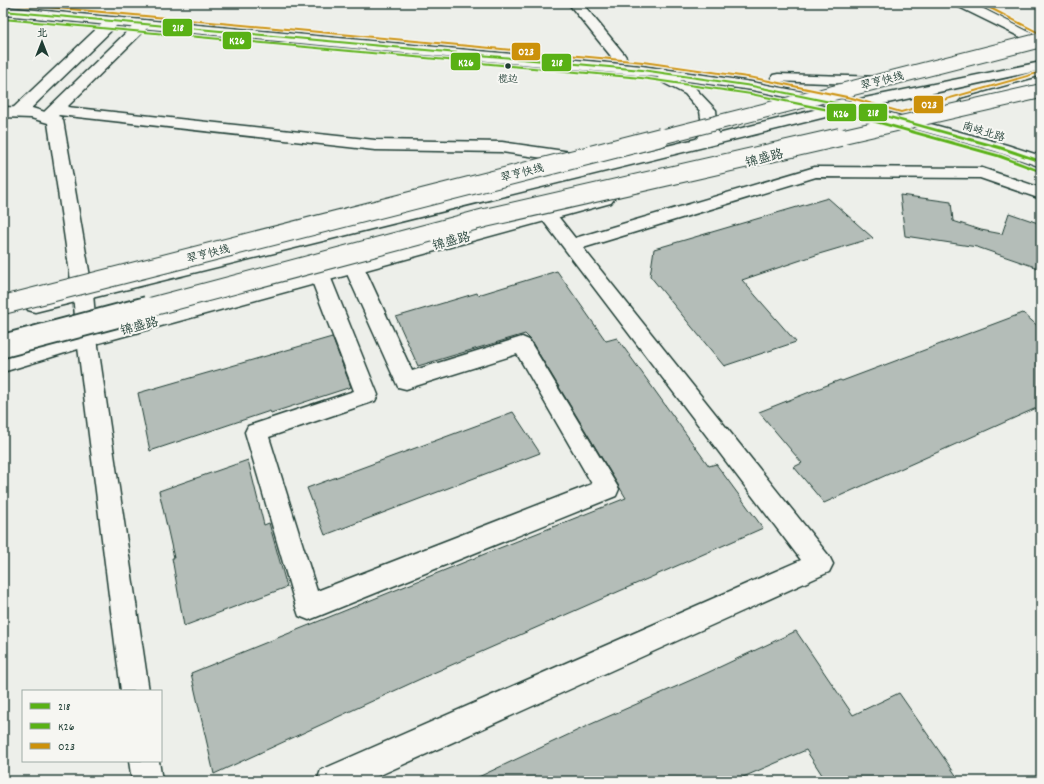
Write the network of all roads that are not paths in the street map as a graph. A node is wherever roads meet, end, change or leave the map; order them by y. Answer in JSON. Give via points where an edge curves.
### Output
{"nodes":[{"id":1,"x":43,"y":3,"type":"edge"},
{"id":2,"x":574,"y":3,"type":"edge"},
{"id":3,"x":962,"y":3,"type":"edge"},
{"id":4,"x":3,"y":11,"type":"edge"},
{"id":5,"x":113,"y":21,"type":"junction"},
{"id":6,"x":143,"y":24,"type":"junction"},
{"id":7,"x":1041,"y":40,"type":"edge"},
{"id":8,"x":1041,"y":43,"type":"edge"},
{"id":9,"x":619,"y":57,"type":"junction"},
{"id":10,"x":1041,"y":66,"type":"edge"},
{"id":11,"x":1026,"y":68,"type":"junction"},
{"id":12,"x":651,"y":71,"type":"junction"},
{"id":13,"x":778,"y":78,"type":"junction"},
{"id":14,"x":1041,"y":81,"type":"edge"},
{"id":15,"x":1041,"y":91,"type":"edge"},
{"id":16,"x":885,"y":98,"type":"junction"},
{"id":17,"x":850,"y":106,"type":"junction"},
{"id":18,"x":10,"y":112,"type":"edge"},
{"id":19,"x":927,"y":113,"type":"junction"},
{"id":20,"x":51,"y":114,"type":"junction"},
{"id":21,"x":901,"y":120,"type":"junction"},
{"id":22,"x":702,"y":142,"type":"junction"},
{"id":23,"x":1041,"y":148,"type":"edge"},
{"id":24,"x":1041,"y":162,"type":"edge"},
{"id":25,"x":610,"y":166,"type":"junction"},
{"id":26,"x":1041,"y":194,"type":"edge"},
{"id":27,"x":547,"y":214,"type":"junction"},
{"id":28,"x":571,"y":245,"type":"junction"},
{"id":29,"x":354,"y":267,"type":"junction"},
{"id":30,"x":320,"y":276,"type":"junction"},
{"id":31,"x":83,"y":294,"type":"junction"},
{"id":32,"x":3,"y":305,"type":"edge"},
{"id":33,"x":3,"y":313,"type":"edge"},
{"id":34,"x":87,"y":339,"type":"junction"},
{"id":35,"x":3,"y":346,"type":"edge"},
{"id":36,"x":3,"y":364,"type":"edge"},
{"id":37,"x":135,"y":690,"type":"edge"},
{"id":38,"x":144,"y":762,"type":"edge"},
{"id":39,"x":147,"y":781,"type":"edge"},
{"id":40,"x":332,"y":781,"type":"edge"}],
"edges":[{"from":1,"to":9,"type":"main road"},
{"from":2,"to":9,"type":"main road"},
{"from":3,"to":8,"type":"main road"},
{"from":4,"to":5,"type":"main road","name":"南岐北路"},
{"from":5,"to":6,"type":"main road","name":"南岐北路"},
{"from":5,"to":18,"type":"main road"},
{"from":6,"to":12,"type":"main road","name":"南岐北路"},
{"from":6,"to":20,"type":"main road"},
{"from":7,"to":32,"type":"main road","name":"翠亨快线","bridge":true},
{"from":9,"to":13,"type":"main road"},
{"from":10,"to":11,"type":"main road"},
{"from":11,"to":13,"type":"main road","via":[[934,80],[869,82]]},
{"from":11,"to":16,"type":"main road"},
{"from":12,"to":17,"type":"main road","name":"南岐北路","via":[[752,86]]},
{"from":12,"to":22,"type":"main road","via":[[690,90],[708,110],[711,133]]},
{"from":13,"to":16,"type":"main road"},
{"from":14,"to":19,"type":"main road","name":"锦盛路"},
{"from":15,"to":35,"type":"main road","bridge":true,"via":[[485,218]]},
{"from":16,"to":17,"type":"main road"},
{"from":16,"to":19,"type":"main road","name":"南岐北路"},
{"from":17,"to":21,"type":"main road","name":"南岐北路"},
{"from":17,"to":22,"type":"main road"},
{"from":18,"to":20,"type":"main road"},
{"from":19,"to":21,"type":"main road","name":"锦盛路"},
{"from":19,"to":23,"type":"main road","name":"南岐北路"},
{"from":20,"to":25,"type":"main road","via":[[375,145],[502,147],[598,161]]},
{"from":20,"to":31,"type":"main road","via":[[55,120]]},
{"from":21,"to":24,"type":"main road","name":"南岐北路","via":[[1002,148]]},
{"from":21,"to":27,"type":"main road","name":"锦盛路"},
{"from":22,"to":25,"type":"main road"},
{"from":25,"to":31,"type":"main road"},
{"from":26,"to":28,"type":"main road","via":[[982,173],[815,172]]},
{"from":27,"to":28,"type":"main road"},
{"from":27,"to":29,"type":"main road","name":"锦盛路"},
{"from":28,"to":40,"type":"main road","via":[[820,564]]},
{"from":29,"to":30,"type":"main road","name":"锦盛路"},
{"from":29,"to":30,"type":"main road","via":[[406,381],[522,345],[607,489],[309,607],[256,432],[368,395]]},
{"from":30,"to":34,"type":"main road","name":"锦盛路"},
{"from":31,"to":33,"type":"main road"},
{"from":31,"to":34,"type":"main road"},
{"from":34,"to":36,"type":"main road","name":"锦盛路"},
{"from":34,"to":37,"type":"main road"},
{"from":38,"to":39,"type":"main road"}]}
